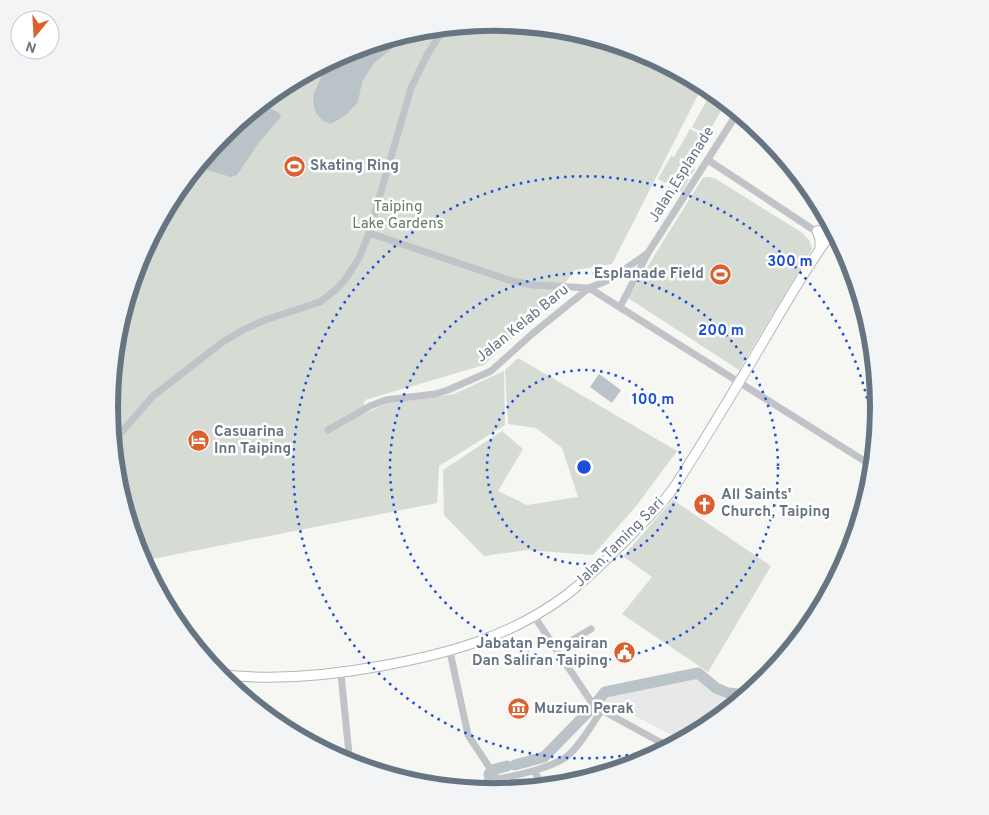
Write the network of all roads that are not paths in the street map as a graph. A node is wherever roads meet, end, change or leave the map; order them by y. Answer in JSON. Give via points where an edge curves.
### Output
{"nodes":[{"id":1,"x":441,"y":35,"type":"edge"},
{"id":2,"x":734,"y":118,"type":"edge"},
{"id":3,"x":708,"y":160,"type":"junction"},
{"id":4,"x":826,"y":230,"type":"edge"},
{"id":5,"x":817,"y":231,"type":"junction"},
{"id":6,"x":369,"y":233,"type":"junction"},
{"id":7,"x":828,"y":238,"type":"junction"},
{"id":8,"x":832,"y":241,"type":"edge"},
{"id":9,"x":820,"y":249,"type":"junction"},
{"id":10,"x":648,"y":253,"type":"junction"},
{"id":11,"x":590,"y":288,"type":"junction"},
{"id":12,"x":620,"y":307,"type":"junction"},
{"id":13,"x":739,"y":382,"type":"junction"},
{"id":14,"x":328,"y":430,"type":"dead end"},
{"id":15,"x":119,"y":435,"type":"edge"},
{"id":16,"x":867,"y":463,"type":"edge"},
{"id":17,"x":534,"y":616,"type":"junction"},
{"id":18,"x":591,"y":629,"type":"dead end"},
{"id":19,"x":557,"y":649,"type":"junction"},
{"id":20,"x":450,"y":652,"type":"junction"},
{"id":21,"x":341,"y":674,"type":"junction"},
{"id":22,"x":231,"y":676,"type":"edge"},
{"id":23,"x":601,"y":711,"type":"junction"},
{"id":24,"x":663,"y":744,"type":"edge"},
{"id":25,"x":349,"y":754,"type":"edge"},
{"id":26,"x":534,"y":771,"type":"junction"},
{"id":27,"x":496,"y":779,"type":"junction"},
{"id":28,"x":540,"y":781,"type":"edge"},
{"id":29,"x":499,"y":784,"type":"edge"}],
"edges":[{"from":1,"to":6,"type":"street","via":[[410,88]]},
{"from":2,"to":3,"type":"street","name":"Jalan Esplanade"},
{"from":3,"to":5,"type":"street"},
{"from":3,"to":10,"type":"street","name":"Jalan Esplanade"},
{"from":4,"to":5,"type":"main road"},
{"from":5,"to":7,"type":"street"},
{"from":5,"to":9,"type":"main road"},
{"from":6,"to":11,"type":"street","via":[[512,281]]},
{"from":6,"to":15,"type":"street","via":[[354,266],[334,291],[320,302],[265,320],[224,341],[153,396]]},
{"from":7,"to":8,"type":"street"},
{"from":7,"to":9,"type":"main road","name":"Jalan Taming Sari"},
{"from":9,"to":13,"type":"main road","name":"Jalan Taming Sari"},
{"from":10,"to":11,"type":"street","name":"Jalan Esplanade","via":[[611,279]]},
{"from":10,"to":12,"type":"street","name":"Jalan Esplanade"},
{"from":11,"to":12,"type":"street","name":"Jalan Kelab Baru"},
{"from":11,"to":14,"type":"street","name":"Jalan Kelab Baru","via":[[491,371],[434,394],[386,400]]},
{"from":12,"to":13,"type":"street","name":"Jalan Kelab Baru"},
{"from":13,"to":16,"type":"street","name":"Jalan Kelab Baru"},
{"from":13,"to":17,"type":"main road","name":"Jalan Taming Sari","via":[[674,488],[586,579]]},
{"from":17,"to":19,"type":"street"},
{"from":17,"to":20,"type":"main road","name":"Jalan Taming Sari","via":[[494,636]]},
{"from":18,"to":19,"type":"street"},
{"from":19,"to":23,"type":"street","via":[[590,702]]},
{"from":20,"to":21,"type":"main road","name":"Jalan Taming Sari"},
{"from":20,"to":27,"type":"street","via":[[468,735]]},
{"from":21,"to":22,"type":"main road","name":"Jalan Taming Sari"},
{"from":21,"to":25,"type":"street"},
{"from":23,"to":24,"type":"street"},
{"from":23,"to":26,"type":"street","via":[[566,758]]},
{"from":26,"to":27,"type":"street"},
{"from":26,"to":28,"type":"street"},
{"from":27,"to":29,"type":"street"}]}
